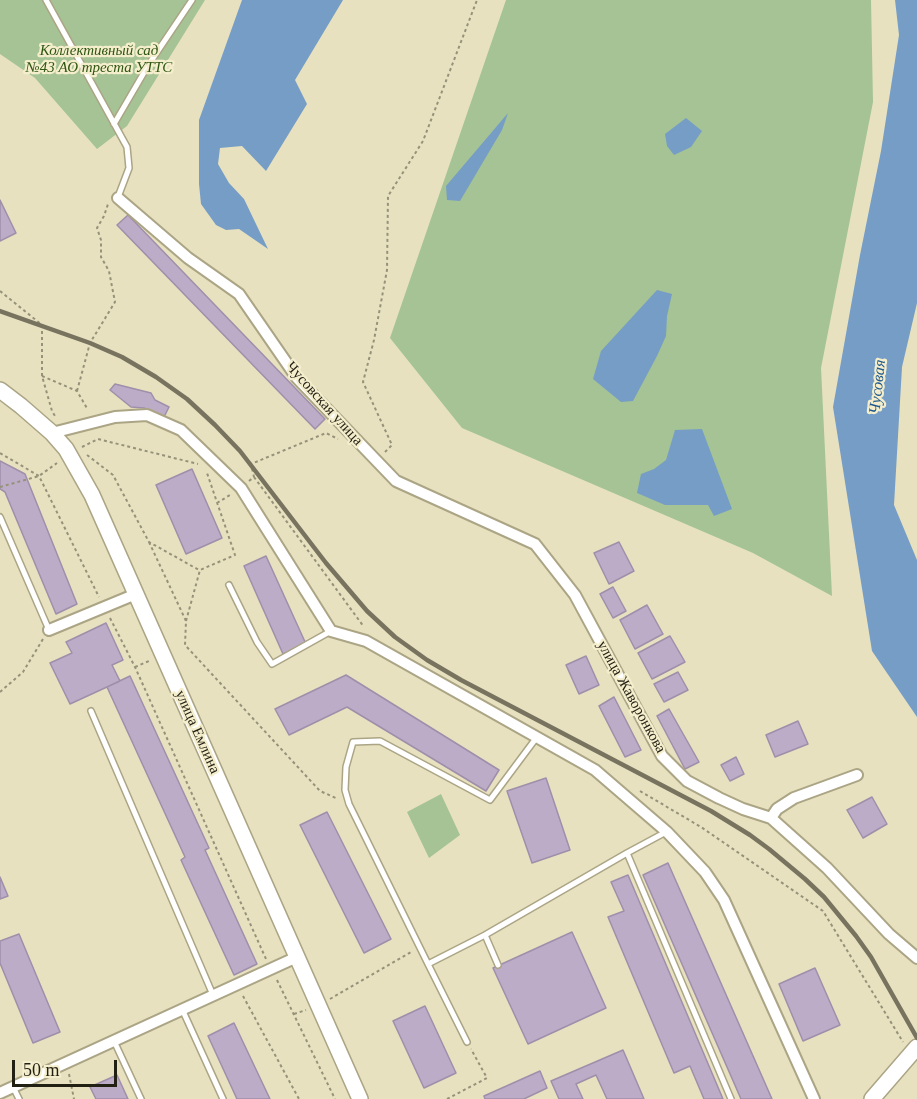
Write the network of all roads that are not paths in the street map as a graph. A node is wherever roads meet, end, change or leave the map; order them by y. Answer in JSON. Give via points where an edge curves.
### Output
{"nodes":[{"id":1,"x":46,"y":0,"type":"edge"},
{"id":2,"x":192,"y":0,"type":"edge"},
{"id":3,"x":114,"y":124,"type":"junction"},
{"id":4,"x":118,"y":198,"type":"joint"},
{"id":5,"x":0,"y":390,"type":"edge"},
{"id":6,"x":58,"y":431,"type":"junction"},
{"id":7,"x":0,"y":517,"type":"edge"},
{"id":8,"x":535,"y":544,"type":"joint"},
{"id":9,"x":229,"y":585,"type":"dead end"},
{"id":10,"x":136,"y":594,"type":"junction"},
{"id":11,"x":49,"y":630,"type":"joint"},
{"id":12,"x":331,"y":631,"type":"junction"},
{"id":13,"x":91,"y":711,"type":"dead end"},
{"id":14,"x":537,"y":736,"type":"junction"},
{"id":15,"x":857,"y":775,"type":"dead end"},
{"id":16,"x":771,"y":818,"type":"junction"},
{"id":17,"x":668,"y":831,"type":"junction"},
{"id":18,"x":627,"y":853,"type":"junction"},
{"id":19,"x":484,"y":935,"type":"junction"},
{"id":20,"x":297,"y":957,"type":"junction"},
{"id":21,"x":917,"y":958,"type":"edge"},
{"id":22,"x":428,"y":964,"type":"junction"},
{"id":23,"x":498,"y":965,"type":"dead end"},
{"id":24,"x":213,"y":995,"type":"junction"},
{"id":25,"x":182,"y":1010,"type":"junction"},
{"id":26,"x":114,"y":1041,"type":"junction"},
{"id":27,"x":467,"y":1042,"type":"road end"},
{"id":28,"x":917,"y":1047,"type":"edge"},
{"id":29,"x":13,"y":1087,"type":"junction"},
{"id":30,"x":0,"y":1093,"type":"edge"},
{"id":31,"x":19,"y":1099,"type":"edge"},
{"id":32,"x":141,"y":1099,"type":"edge"},
{"id":33,"x":223,"y":1099,"type":"edge"},
{"id":34,"x":360,"y":1099,"type":"edge"},
{"id":35,"x":731,"y":1099,"type":"edge"},
{"id":36,"x":814,"y":1099,"type":"edge"},
{"id":37,"x":872,"y":1099,"type":"edge"}],
"edges":[{"from":1,"to":3,"type":"lane"},
{"from":2,"to":3,"type":"lane"},
{"from":3,"to":4,"type":"lane","via":[[127,147],[129,168]]},
{"from":4,"to":8,"type":"street","name":"Чусовская улица","via":[[188,258],[239,294],[297,378],[396,481]]},
{"from":5,"to":6,"type":"street","name":"улица Емлина"},
{"from":6,"to":10,"type":"street","name":"улица Емлина","via":[[74,452]]},
{"from":6,"to":12,"type":"street","via":[[116,417],[147,416],[181,430],[241,488]]},
{"from":7,"to":11,"type":"lane"},
{"from":8,"to":16,"type":"street","name":"улица Жаворонкова","via":[[575,595],[662,756],[687,781],[743,809]]},
{"from":9,"to":12,"type":"lane","via":[[272,664]]},
{"from":10,"to":11,"type":"street"},
{"from":10,"to":20,"type":"street","name":"улица Емлина"},
{"from":12,"to":14,"type":"street","via":[[366,641]]},
{"from":13,"to":24,"type":"lane"},
{"from":14,"to":17,"type":"street","via":[[595,770]]},
{"from":14,"to":22,"type":"lane","via":[[490,800],[380,741],[353,742],[346,767],[349,804]]},
{"from":15,"to":16,"type":"street","via":[[794,798]]},
{"from":16,"to":21,"type":"street","name":"улица Жаворонкова"},
{"from":17,"to":18,"type":"lane"},
{"from":17,"to":36,"type":"street","via":[[724,900]]},
{"from":18,"to":19,"type":"lane"},
{"from":18,"to":35,"type":"lane"},
{"from":19,"to":22,"type":"lane"},
{"from":19,"to":23,"type":"lane"},
{"from":20,"to":24,"type":"street"},
{"from":20,"to":34,"type":"street","name":"улица Емлина"},
{"from":22,"to":27,"type":"lane"},
{"from":24,"to":25,"type":"street"},
{"from":25,"to":26,"type":"street"},
{"from":25,"to":33,"type":"lane"},
{"from":26,"to":29,"type":"street"},
{"from":26,"to":32,"type":"lane"},
{"from":28,"to":37,"type":"street"},
{"from":29,"to":30,"type":"street"},
{"from":29,"to":31,"type":"lane"}]}
